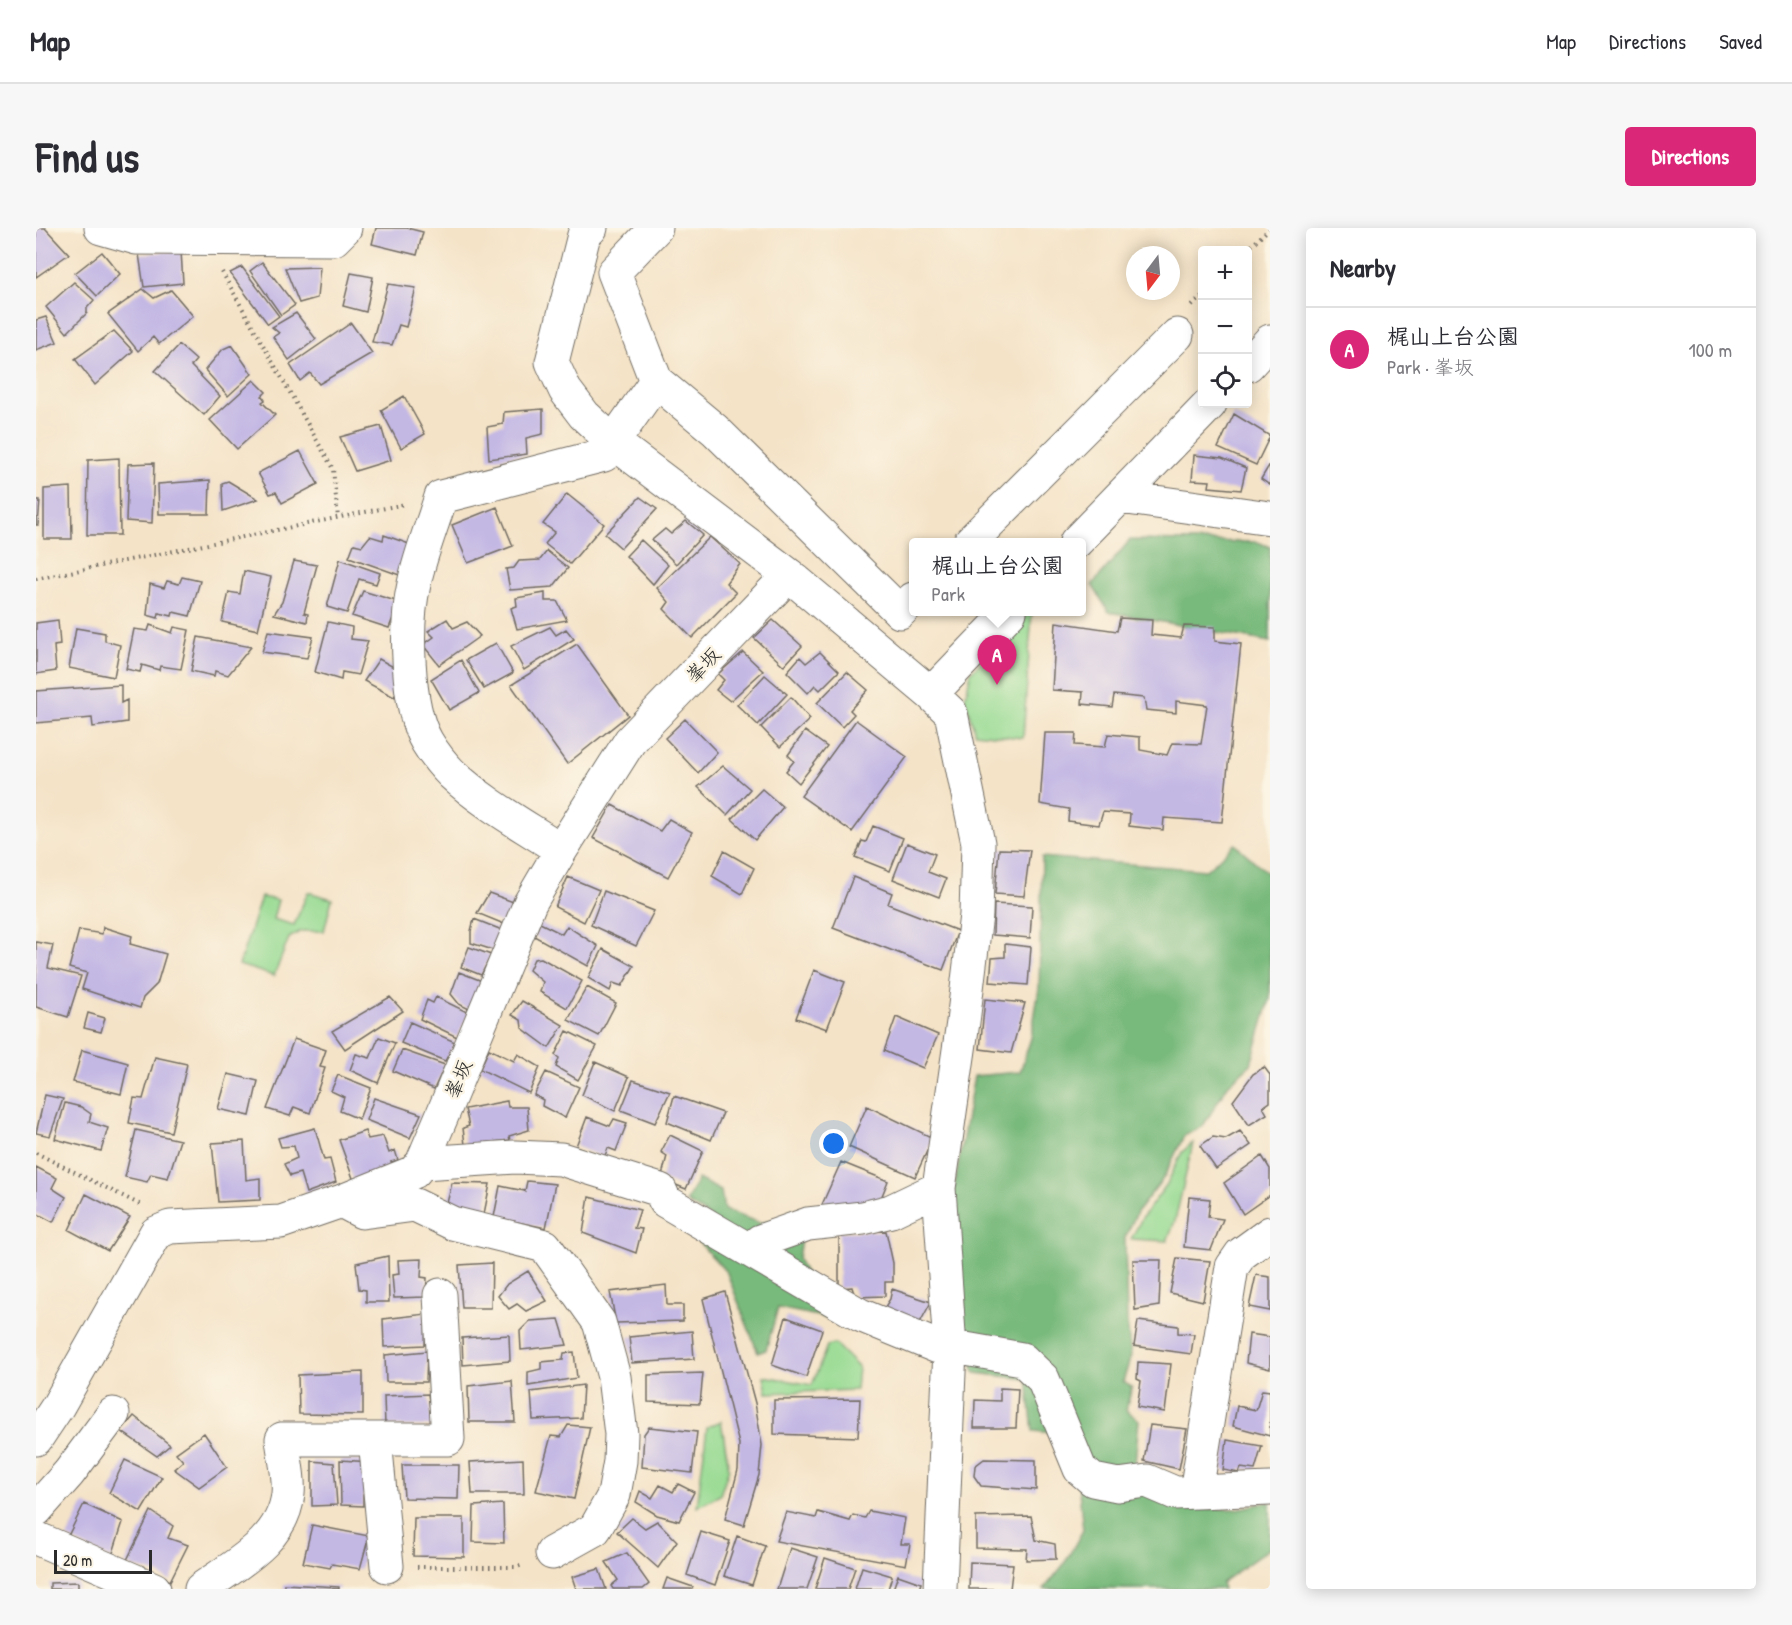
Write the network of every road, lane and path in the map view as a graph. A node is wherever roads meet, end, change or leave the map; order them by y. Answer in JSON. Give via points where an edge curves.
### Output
{"nodes":[{"id":1,"x":101,"y":228,"type":"edge"},
{"id":2,"x":345,"y":228,"type":"edge"},
{"id":3,"x":591,"y":228,"type":"edge"},
{"id":4,"x":657,"y":228,"type":"edge"},
{"id":5,"x":1270,"y":228,"type":"edge"},
{"id":6,"x":204,"y":238,"type":"junction"},
{"id":7,"x":1251,"y":246,"type":"edge"},
{"id":8,"x":1177,"y":335,"type":"dead end"},
{"id":9,"x":1270,"y":341,"type":"edge"},
{"id":10,"x":1252,"y":361,"type":"edge"},
{"id":11,"x":656,"y":381,"type":"junction"},
{"id":12,"x":1206,"y":408,"type":"edge"},
{"id":13,"x":613,"y":442,"type":"junction"},
{"id":14,"x":441,"y":497,"type":"junction"},
{"id":15,"x":1120,"y":497,"type":"junction"},
{"id":16,"x":338,"y":518,"type":"junction"},
{"id":17,"x":1270,"y":518,"type":"edge"},
{"id":18,"x":975,"y":538,"type":"edge"},
{"id":19,"x":1081,"y":538,"type":"edge"},
{"id":20,"x":789,"y":575,"type":"junction"},
{"id":21,"x":36,"y":579,"type":"edge"},
{"id":22,"x":909,"y":603,"type":"edge"},
{"id":23,"x":1006,"y":616,"type":"edge"},
{"id":24,"x":931,"y":694,"type":"junction"},
{"id":25,"x":561,"y":850,"type":"junction"},
{"id":26,"x":36,"y":1153,"type":"edge"},
{"id":27,"x":422,"y":1163,"type":"junction"},
{"id":28,"x":939,"y":1188,"type":"junction"},
{"id":29,"x":342,"y":1201,"type":"junction"},
{"id":30,"x":156,"y":1233,"type":"junction"},
{"id":31,"x":1270,"y":1233,"type":"edge"},
{"id":32,"x":750,"y":1250,"type":"junction"},
{"id":33,"x":440,"y":1295,"type":"dead end"},
{"id":34,"x":950,"y":1348,"type":"junction"},
{"id":35,"x":113,"y":1414,"type":"dead end"},
{"id":36,"x":36,"y":1439,"type":"edge"},
{"id":37,"x":375,"y":1439,"type":"junction"},
{"id":38,"x":1270,"y":1489,"type":"edge"},
{"id":39,"x":1196,"y":1492,"type":"junction"},
{"id":40,"x":36,"y":1510,"type":"edge"},
{"id":41,"x":36,"y":1538,"type":"edge"},
{"id":42,"x":552,"y":1553,"type":"joint"},
{"id":43,"x":387,"y":1566,"type":"joint"},
{"id":44,"x":154,"y":1589,"type":"edge"},
{"id":45,"x":201,"y":1589,"type":"edge"},
{"id":46,"x":940,"y":1589,"type":"edge"}],
"edges":[{"from":1,"to":6,"type":"street","via":[[136,238]]},
{"from":2,"to":6,"type":"street","via":[[334,239]]},
{"from":3,"to":13,"type":"street","via":[[584,235],[552,362],[584,415]]},
{"from":4,"to":11,"type":"street","via":[[614,272]]},
{"from":5,"to":7,"type":"path"},
{"from":6,"to":16,"type":"path","via":[[333,469]]},
{"from":8,"to":18,"type":"street"},
{"from":9,"to":10,"type":"street"},
{"from":11,"to":13,"type":"street"},
{"from":11,"to":22,"type":"street","via":[[715,430],[900,612]]},
{"from":12,"to":15,"type":"street"},
{"from":13,"to":14,"type":"street","via":[[604,455]]},
{"from":13,"to":20,"type":"street"},
{"from":14,"to":16,"type":"path"},
{"from":14,"to":25,"type":"street","via":[[414,584],[408,624],[414,705],[426,741],[452,773]]},
{"from":15,"to":17,"type":"street"},
{"from":15,"to":19,"type":"street"},
{"from":16,"to":21,"type":"path"},
{"from":20,"to":24,"type":"street"},
{"from":20,"to":25,"type":"street","name":"峯坂","via":[[630,741]]},
{"from":23,"to":24,"type":"street"},
{"from":24,"to":28,"type":"street","via":[[951,713],[978,843],[976,915]]},
{"from":25,"to":27,"type":"street","name":"峯坂","via":[[530,903]]},
{"from":26,"to":30,"type":"path","via":[[148,1209]]},
{"from":27,"to":29,"type":"street","via":[[414,1172]]},
{"from":27,"to":32,"type":"street","via":[[515,1157],[561,1159],[660,1190],[665,1201]]},
{"from":28,"to":32,"type":"street","via":[[891,1211],[808,1224],[760,1241]]},
{"from":28,"to":34,"type":"street"},
{"from":29,"to":30,"type":"street","via":[[281,1222],[170,1227]]},
{"from":29,"to":42,"type":"street","via":[[362,1212],[415,1205],[452,1223],[545,1246],[599,1322],[614,1377],[621,1434],[614,1496],[595,1530]]},
{"from":30,"to":36,"type":"street"},
{"from":31,"to":39,"type":"street","via":[[1241,1254],[1232,1267]]},
{"from":32,"to":34,"type":"street","via":[[860,1315],[938,1347]]},
{"from":33,"to":37,"type":"street","via":[[448,1439]]},
{"from":34,"to":39,"type":"street","via":[[1022,1359],[1032,1366],[1043,1379],[1080,1469],[1093,1480],[1118,1485],[1147,1482],[1175,1493]]},
{"from":34,"to":46,"type":"street"},
{"from":35,"to":40,"type":"street"},
{"from":37,"to":43,"type":"street"},
{"from":37,"to":45,"type":"street","via":[[282,1439],[289,1492],[284,1516],[267,1541]]},
{"from":38,"to":39,"type":"street"},
{"from":41,"to":44,"type":"street"},
{"from":42,"to":43,"type":"path","via":[[517,1567]]}]}
